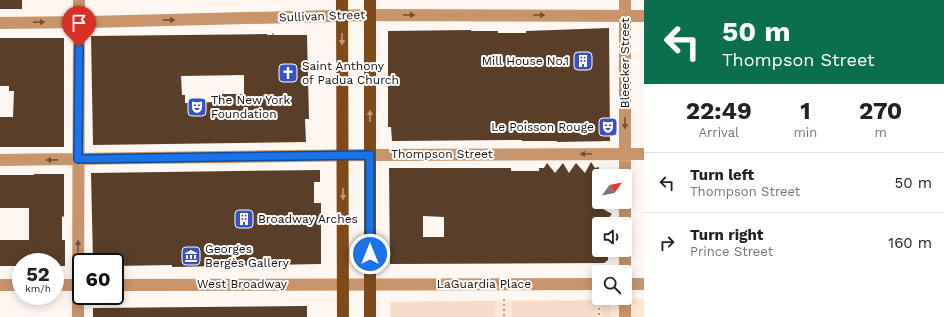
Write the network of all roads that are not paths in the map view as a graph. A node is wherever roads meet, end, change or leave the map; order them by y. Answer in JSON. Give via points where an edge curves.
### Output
{"nodes":[{"id":1,"x":79,"y":0,"type":"edge"},
{"id":2,"x":342,"y":0,"type":"edge"},
{"id":3,"x":370,"y":0,"type":"edge"},
{"id":4,"x":625,"y":0,"type":"edge"},
{"id":5,"x":343,"y":15,"type":"junction"},
{"id":6,"x":370,"y":15,"type":"junction"},
{"id":7,"x":625,"y":16,"type":"junction"},
{"id":8,"x":644,"y":16,"type":"edge"},
{"id":9,"x":79,"y":22,"type":"junction"},
{"id":10,"x":0,"y":23,"type":"edge"},
{"id":11,"x":625,"y":154,"type":"junction"},
{"id":12,"x":644,"y":154,"type":"edge"},
{"id":13,"x":343,"y":155,"type":"junction"},
{"id":14,"x":370,"y":155,"type":"junction"},
{"id":15,"x":78,"y":159,"type":"junction"},
{"id":16,"x":0,"y":160,"type":"edge"},
{"id":17,"x":79,"y":253,"type":"edge"},
{"id":18,"x":625,"y":265,"type":"edge"},
{"id":19,"x":343,"y":284,"type":"junction"},
{"id":20,"x":370,"y":284,"type":"junction"},
{"id":21,"x":592,"y":284,"type":"edge"},
{"id":22,"x":632,"y":284,"type":"edge"},
{"id":23,"x":644,"y":284,"type":"edge"},
{"id":24,"x":0,"y":285,"type":"edge"},
{"id":25,"x":12,"y":285,"type":"edge"},
{"id":26,"x":124,"y":285,"type":"edge"},
{"id":27,"x":79,"y":305,"type":"edge"},
{"id":28,"x":625,"y":305,"type":"edge"},
{"id":29,"x":78,"y":317,"type":"edge"},
{"id":30,"x":343,"y":317,"type":"edge"},
{"id":31,"x":370,"y":317,"type":"edge"},
{"id":32,"x":625,"y":317,"type":"edge"}],
"edges":[{"from":1,"to":9,"type":"street"},
{"from":2,"to":5,"type":"main road"},
{"from":3,"to":6,"type":"main road"},
{"from":4,"to":7,"type":"street","name":"Bleecker Street"},
{"from":5,"to":6,"type":"street","name":"Sullivan Street"},
{"from":9,"to":5,"type":"street","name":"Sullivan Street","one_way":true},
{"from":5,"to":13,"type":"main road","one_way":true},
{"from":6,"to":7,"type":"street","name":"Sullivan Street","one_way":true},
{"from":14,"to":6,"type":"main road","one_way":true},
{"from":7,"to":8,"type":"street","name":"Sullivan Street"},
{"from":7,"to":11,"type":"street","name":"Bleecker Street","one_way":true},
{"from":10,"to":9,"type":"street","name":"Sullivan Street","one_way":true},
{"from":9,"to":15,"type":"street"},
{"from":11,"to":12,"type":"street","name":"Thompson Street"},
{"from":11,"to":14,"type":"street","name":"Thompson Street","one_way":true},
{"from":11,"to":18,"type":"street","name":"Bleecker Street"},
{"from":13,"to":14,"type":"street","name":"Thompson Street"},
{"from":13,"to":15,"type":"street","name":"Thompson Street"},
{"from":13,"to":19,"type":"main road","one_way":true},
{"from":14,"to":20,"type":"main road"},
{"from":15,"to":16,"type":"street","name":"Thompson Street","one_way":true},
{"from":17,"to":15,"type":"street","one_way":true},
{"from":19,"to":20,"type":"street","name":"West Broadway"},
{"from":19,"to":26,"type":"street","name":"West Broadway"},
{"from":19,"to":30,"type":"main road"},
{"from":20,"to":21,"type":"street","name":"LaGuardia Place"},
{"from":20,"to":31,"type":"main road"},
{"from":22,"to":23,"type":"street"},
{"from":24,"to":25,"type":"street"},
{"from":27,"to":29,"type":"street"},
{"from":28,"to":32,"type":"street","name":"Bleecker Street"}]}
